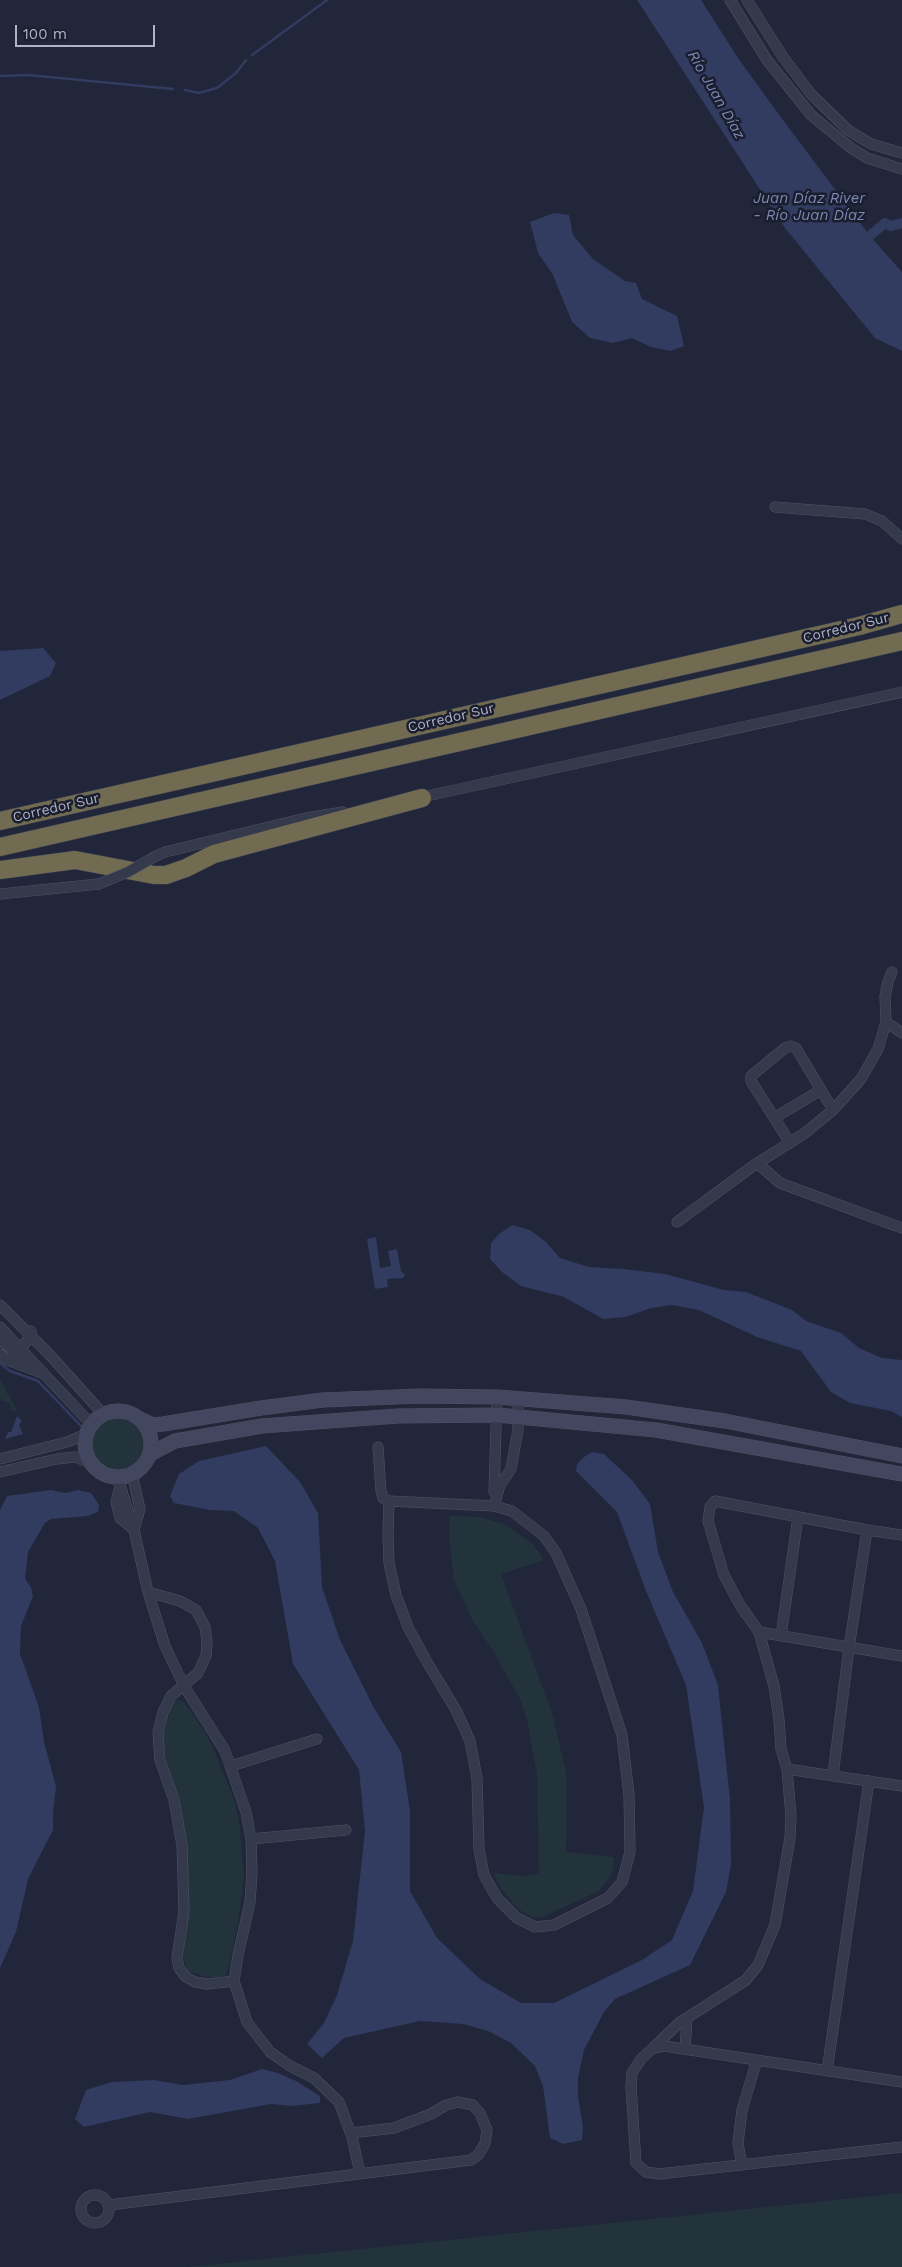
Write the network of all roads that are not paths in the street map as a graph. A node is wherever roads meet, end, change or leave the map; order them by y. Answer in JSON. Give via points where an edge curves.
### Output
{"nodes":[{"id":1,"x":730,"y":0,"type":"edge"},
{"id":2,"x":747,"y":0,"type":"edge"},
{"id":3,"x":902,"y":153,"type":"edge"},
{"id":4,"x":902,"y":169,"type":"edge"},
{"id":5,"x":775,"y":507,"type":"dead end"},
{"id":6,"x":902,"y":539,"type":"edge"},
{"id":7,"x":902,"y":614,"type":"edge"},
{"id":8,"x":902,"y":641,"type":"edge"},
{"id":9,"x":902,"y":692,"type":"edge"},
{"id":10,"x":422,"y":798,"type":"junction"},
{"id":11,"x":0,"y":821,"type":"edge"},
{"id":12,"x":0,"y":847,"type":"edge"},
{"id":13,"x":0,"y":870,"type":"edge"},
{"id":14,"x":0,"y":894,"type":"edge"},
{"id":15,"x":892,"y":972,"type":"dead end"},
{"id":16,"x":886,"y":1022,"type":"junction"},
{"id":17,"x":902,"y":1033,"type":"edge"},
{"id":18,"x":822,"y":1090,"type":"junction"},
{"id":19,"x":833,"y":1110,"type":"junction"},
{"id":20,"x":774,"y":1118,"type":"junction"},
{"id":21,"x":790,"y":1142,"type":"junction"},
{"id":22,"x":757,"y":1163,"type":"junction"},
{"id":23,"x":677,"y":1222,"type":"dead end"},
{"id":24,"x":902,"y":1228,"type":"edge"},
{"id":25,"x":0,"y":1303,"type":"edge"},
{"id":26,"x":0,"y":1327,"type":"edge"},
{"id":27,"x":32,"y":1336,"type":"junction"},
{"id":28,"x":0,"y":1339,"type":"edge"},
{"id":29,"x":11,"y":1354,"type":"edge"},
{"id":30,"x":44,"y":1374,"type":"junction"},
{"id":31,"x":497,"y":1397,"type":"junction"},
{"id":32,"x":518,"y":1398,"type":"junction"},
{"id":33,"x":103,"y":1414,"type":"junction"},
{"id":34,"x":497,"y":1415,"type":"junction"},
{"id":35,"x":518,"y":1416,"type":"junction"},
{"id":36,"x":138,"y":1418,"type":"junction"},
{"id":37,"x":88,"y":1429,"type":"junction"},
{"id":38,"x":378,"y":1447,"type":"dead end"},
{"id":39,"x":150,"y":1454,"type":"junction"},
{"id":40,"x":902,"y":1456,"type":"edge"},
{"id":41,"x":0,"y":1459,"type":"edge"},
{"id":42,"x":90,"y":1463,"type":"junction"},
{"id":43,"x":0,"y":1472,"type":"edge"},
{"id":44,"x":132,"y":1474,"type":"junction"},
{"id":45,"x":902,"y":1474,"type":"edge"},
{"id":46,"x":118,"y":1481,"type":"junction"},
{"id":47,"x":389,"y":1501,"type":"junction"},
{"id":48,"x":494,"y":1506,"type":"junction"},
{"id":49,"x":798,"y":1517,"type":"junction"},
{"id":50,"x":134,"y":1530,"type":"junction"},
{"id":51,"x":867,"y":1530,"type":"junction"},
{"id":52,"x":902,"y":1534,"type":"edge"},
{"id":53,"x":148,"y":1592,"type":"junction"},
{"id":54,"x":759,"y":1632,"type":"junction"},
{"id":55,"x":781,"y":1636,"type":"junction"},
{"id":56,"x":849,"y":1648,"type":"junction"},
{"id":57,"x":902,"y":1656,"type":"edge"},
{"id":58,"x":184,"y":1686,"type":"junction"},
{"id":59,"x":317,"y":1739,"type":"dead end"},
{"id":60,"x":231,"y":1766,"type":"junction"},
{"id":61,"x":787,"y":1769,"type":"junction"},
{"id":62,"x":833,"y":1775,"type":"junction"},
{"id":63,"x":869,"y":1781,"type":"junction"},
{"id":64,"x":902,"y":1786,"type":"edge"},
{"id":65,"x":346,"y":1830,"type":"dead end"},
{"id":66,"x":251,"y":1839,"type":"junction"},
{"id":67,"x":234,"y":1980,"type":"junction"},
{"id":68,"x":687,"y":2019,"type":"junction"},
{"id":69,"x":653,"y":2048,"type":"junction"},
{"id":70,"x":685,"y":2049,"type":"junction"},
{"id":71,"x":757,"y":2060,"type":"junction"},
{"id":72,"x":827,"y":2071,"type":"junction"},
{"id":73,"x":902,"y":2082,"type":"edge"},
{"id":74,"x":351,"y":2133,"type":"junction"},
{"id":75,"x":902,"y":2147,"type":"edge"},
{"id":76,"x":742,"y":2165,"type":"junction"},
{"id":77,"x":360,"y":2173,"type":"junction"},
{"id":78,"x":109,"y":2205,"type":"dead end"}],
"edges":[{"from":1,"to":4,"type":"street","via":[[767,60],[811,115],[859,153]]},
{"from":2,"to":3,"type":"street","via":[[782,56],[811,94],[848,130],[871,144]]},
{"from":5,"to":6,"type":"street","via":[[865,514],[882,521]]},
{"from":7,"to":11,"type":"highway","name":"Corredor Sur"},
{"from":8,"to":12,"type":"highway","name":"Corredor Sur"},
{"from":9,"to":10,"type":"street"},
{"from":10,"to":13,"type":"highway","via":[[214,854],[166,875],[144,874],[75,860]]},
{"from":10,"to":14,"type":"street","bridge":true,"via":[[306,818],[165,852],[99,884]]},
{"from":15,"to":16,"type":"street","via":[[885,996]]},
{"from":16,"to":17,"type":"street"},
{"from":16,"to":19,"type":"street","via":[[878,1049],[861,1079]]},
{"from":18,"to":19,"type":"street"},
{"from":18,"to":20,"type":"street"},
{"from":18,"to":20,"type":"street","via":[[796,1048],[786,1048],[751,1076],[753,1087]]},
{"from":19,"to":21,"type":"street"},
{"from":20,"to":21,"type":"street"},
{"from":21,"to":22,"type":"street"},
{"from":22,"to":23,"type":"street"},
{"from":22,"to":24,"type":"street","via":[[780,1183]]},
{"from":25,"to":27,"type":"street"},
{"from":26,"to":29,"type":"street"},
{"from":27,"to":29,"type":"street"},
{"from":27,"to":33,"type":"street"},
{"from":28,"to":29,"type":"street"},
{"from":29,"to":30,"type":"street"},
{"from":29,"to":30,"type":"street"},
{"from":30,"to":37,"type":"street"},
{"from":31,"to":32,"type":"street"},
{"from":31,"to":34,"type":"street"},
{"from":31,"to":36,"type":"street","via":[[323,1400],[163,1424]]},
{"from":32,"to":35,"type":"street"},
{"from":32,"to":40,"type":"street","via":[[626,1407],[725,1421]]},
{"from":33,"to":36,"type":"street","via":[[124,1411]]},
{"from":33,"to":37,"type":"street"},
{"from":34,"to":35,"type":"street"},
{"from":34,"to":39,"type":"street","via":[[398,1416],[262,1426],[175,1441]]},
{"from":34,"to":48,"type":"street"},
{"from":35,"to":45,"type":"street","via":[[656,1430]]},
{"from":35,"to":48,"type":"street","via":[[512,1470],[500,1484]]},
{"from":36,"to":39,"type":"street","via":[[150,1434]]},
{"from":37,"to":41,"type":"street","via":[[68,1442]]},
{"from":37,"to":42,"type":"street","via":[[84,1444]]},
{"from":38,"to":47,"type":"street","via":[[381,1491],[383,1498]]},
{"from":39,"to":44,"type":"street"},
{"from":42,"to":43,"type":"street","via":[[75,1457]]},
{"from":42,"to":46,"type":"street"},
{"from":44,"to":46,"type":"street"},
{"from":44,"to":50,"type":"street","via":[[140,1509]]},
{"from":46,"to":50,"type":"street","via":[[116,1502],[120,1518]]},
{"from":47,"to":48,"type":"street"},
{"from":47,"to":48,"type":"street","via":[[389,1563],[396,1596],[408,1627],[456,1710],[470,1741],[477,1778],[479,1849],[484,1875],[497,1898],[517,1918],[535,1927],[554,1925],[608,1898],[622,1882],[630,1852],[629,1795],[622,1735],[581,1610],[556,1553],[544,1536],[512,1511]]},
{"from":49,"to":51,"type":"street"},
{"from":49,"to":54,"type":"street","via":[[715,1501],[710,1507],[708,1521],[724,1575]]},
{"from":49,"to":55,"type":"street"},
{"from":50,"to":53,"type":"street"},
{"from":51,"to":52,"type":"street"},
{"from":51,"to":56,"type":"street"},
{"from":53,"to":58,"type":"street","via":[[164,1646]]},
{"from":53,"to":58,"type":"street","via":[[180,1601],[196,1610],[205,1627],[206,1656],[198,1674]]},
{"from":54,"to":55,"type":"street"},
{"from":54,"to":61,"type":"street","via":[[774,1686],[781,1749]]},
{"from":55,"to":56,"type":"street"},
{"from":56,"to":57,"type":"street"},
{"from":56,"to":62,"type":"street"},
{"from":58,"to":60,"type":"street"},
{"from":58,"to":67,"type":"street","via":[[172,1696],[163,1712],[158,1732],[160,1760],[174,1800],[182,1845],[184,1912],[177,1958],[186,1977],[195,1982],[207,1984]]},
{"from":59,"to":60,"type":"street"},
{"from":60,"to":66,"type":"street"},
{"from":61,"to":62,"type":"street"},
{"from":61,"to":68,"type":"street","via":[[790,1838],[775,1925],[758,1965],[746,1980]]},
{"from":62,"to":63,"type":"street"},
{"from":63,"to":64,"type":"street"},
{"from":63,"to":72,"type":"street"},
{"from":65,"to":66,"type":"street"},
{"from":66,"to":67,"type":"street","via":[[250,1902]]},
{"from":67,"to":74,"type":"street","via":[[248,2022],[270,2052],[314,2078],[330,2092],[339,2102]]},
{"from":68,"to":69,"type":"street"},
{"from":68,"to":70,"type":"street"},
{"from":69,"to":70,"type":"street"},
{"from":69,"to":76,"type":"street","via":[[632,2073],[636,2163],[646,2172],[658,2174]]},
{"from":70,"to":71,"type":"street"},
{"from":71,"to":72,"type":"street"},
{"from":71,"to":76,"type":"street","via":[[742,2110],[738,2143]]},
{"from":72,"to":73,"type":"street"},
{"from":74,"to":77,"type":"street"},
{"from":74,"to":77,"type":"street","via":[[394,2128],[458,2102],[474,2106],[487,2130],[485,2143],[471,2160]]},
{"from":75,"to":76,"type":"street"},
{"from":77,"to":78,"type":"street"}]}
